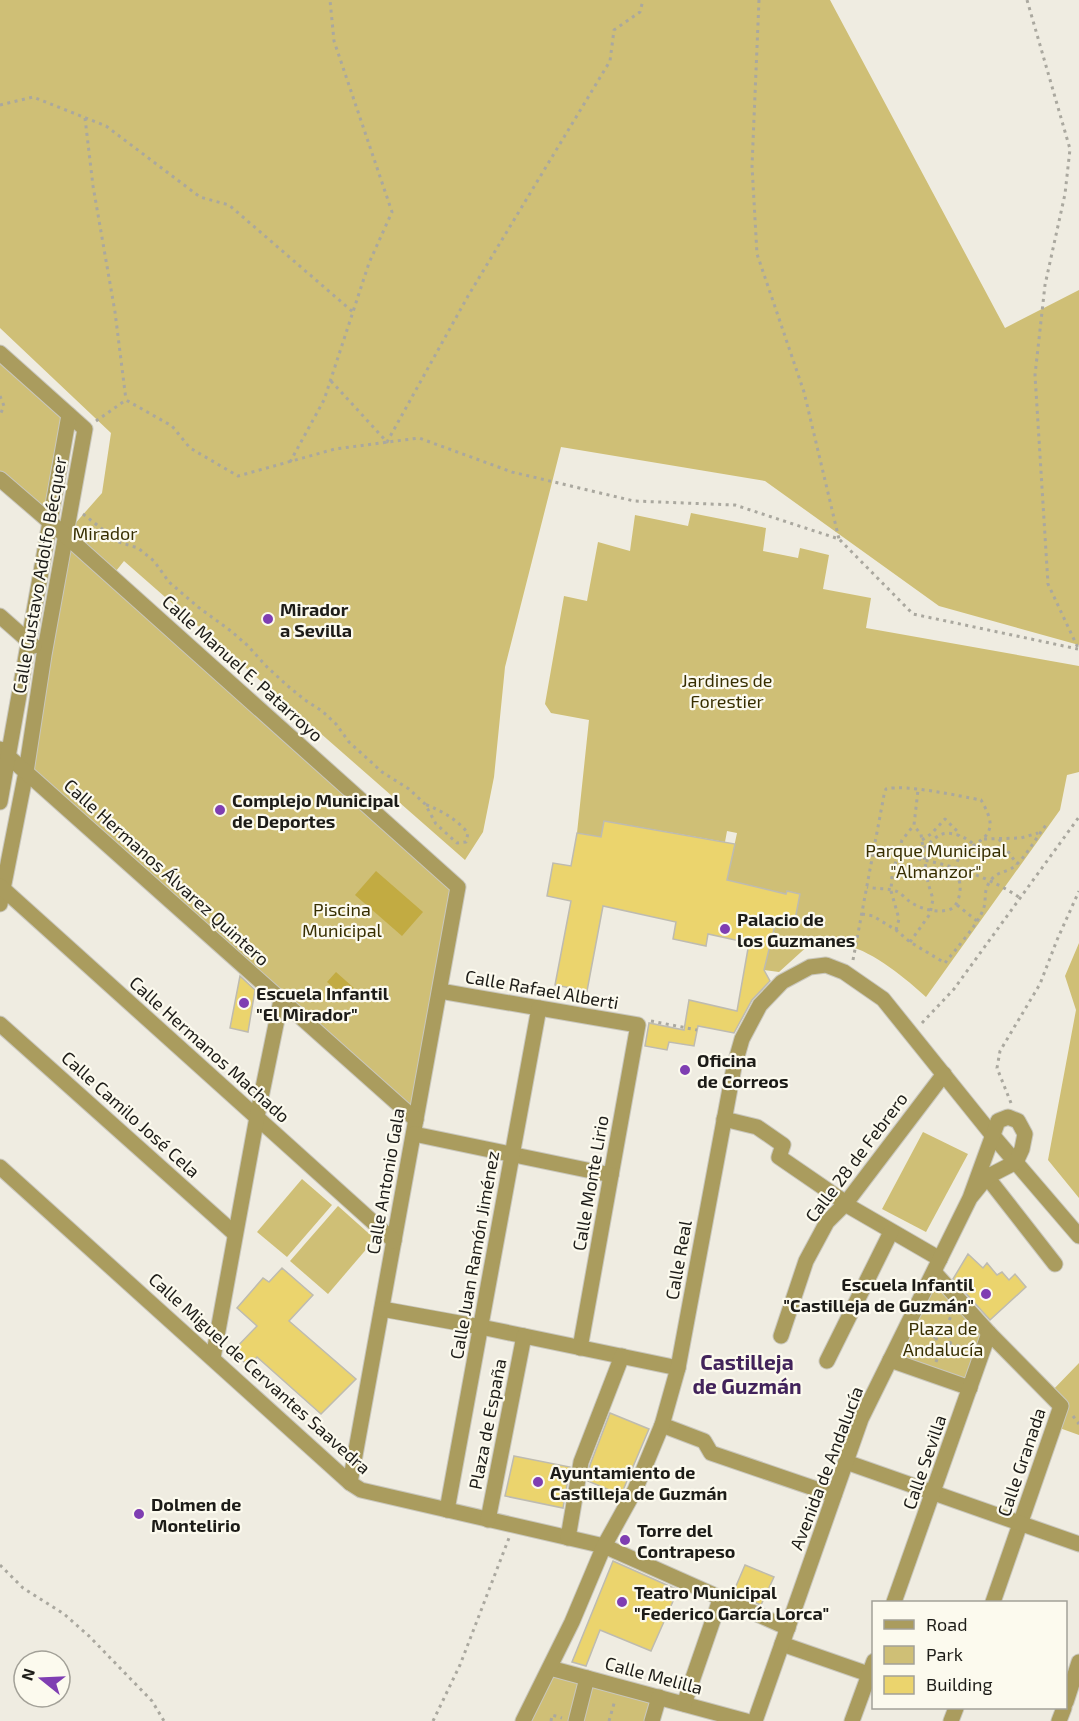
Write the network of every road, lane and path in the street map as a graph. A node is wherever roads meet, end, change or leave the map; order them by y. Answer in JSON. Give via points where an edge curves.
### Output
{"nodes":[{"id":1,"x":330,"y":0,"type":"edge"},
{"id":2,"x":643,"y":0,"type":"edge"},
{"id":3,"x":759,"y":0,"type":"edge"},
{"id":4,"x":1026,"y":0,"type":"edge"},
{"id":5,"x":0,"y":105,"type":"edge"},
{"id":6,"x":86,"y":118,"type":"junction"},
{"id":7,"x":353,"y":312,"type":"junction"},
{"id":8,"x":0,"y":353,"type":"edge"},
{"id":9,"x":331,"y":381,"type":"junction"},
{"id":10,"x":0,"y":396,"type":"edge"},
{"id":11,"x":126,"y":400,"type":"junction"},
{"id":12,"x":69,"y":415,"type":"junction"},
{"id":13,"x":0,"y":416,"type":"edge"},
{"id":14,"x":85,"y":429,"type":"junction"},
{"id":15,"x":387,"y":442,"type":"junction"},
{"id":16,"x":290,"y":462,"type":"junction"},
{"id":17,"x":0,"y":479,"type":"edge"},
{"id":18,"x":82,"y":513,"type":"dead end"},
{"id":19,"x":50,"y":522,"type":"junction"},
{"id":20,"x":65,"y":535,"type":"junction"},
{"id":21,"x":839,"y":539,"type":"junction"},
{"id":22,"x":0,"y":616,"type":"edge"},
{"id":23,"x":28,"y":641,"type":"junction"},
{"id":24,"x":1079,"y":649,"type":"edge"},
{"id":25,"x":44,"y":655,"type":"junction"},
{"id":26,"x":4,"y":753,"type":"edge"},
{"id":27,"x":26,"y":772,"type":"junction"},
{"id":28,"x":918,"y":790,"type":"junction"},
{"id":29,"x":0,"y":802,"type":"edge"},
{"id":30,"x":425,"y":804,"type":"junction"},
{"id":31,"x":1079,"y":817,"type":"edge"},
{"id":32,"x":914,"y":825,"type":"junction"},
{"id":33,"x":1046,"y":825,"type":"dead end"},
{"id":34,"x":1040,"y":833,"type":"junction"},
{"id":35,"x":959,"y":836,"type":"junction"},
{"id":36,"x":984,"y":839,"type":"junction"},
{"id":37,"x":999,"y":839,"type":"junction"},
{"id":38,"x":922,"y":840,"type":"junction"},
{"id":39,"x":974,"y":844,"type":"junction"},
{"id":40,"x":924,"y":848,"type":"junction"},
{"id":41,"x":874,"y":851,"type":"junction"},
{"id":42,"x":897,"y":855,"type":"junction"},
{"id":43,"x":924,"y":860,"type":"junction"},
{"id":44,"x":1017,"y":864,"type":"junction"},
{"id":45,"x":955,"y":868,"type":"junction"},
{"id":46,"x":990,"y":880,"type":"junction"},
{"id":47,"x":1,"y":887,"type":"edge"},
{"id":48,"x":458,"y":887,"type":"joint"},
{"id":49,"x":867,"y":887,"type":"junction"},
{"id":50,"x":891,"y":891,"type":"junction"},
{"id":51,"x":1079,"y":891,"type":"edge"},
{"id":52,"x":1020,"y":898,"type":"junction"},
{"id":53,"x":0,"y":904,"type":"edge"},
{"id":54,"x":957,"y":905,"type":"junction"},
{"id":55,"x":930,"y":910,"type":"junction"},
{"id":56,"x":862,"y":914,"type":"junction"},
{"id":57,"x":977,"y":921,"type":"junction"},
{"id":58,"x":896,"y":930,"type":"junction"},
{"id":59,"x":909,"y":942,"type":"junction"},
{"id":60,"x":850,"y":976,"type":"junction"},
{"id":61,"x":440,"y":991,"type":"junction"},
{"id":62,"x":281,"y":1000,"type":"junction"},
{"id":63,"x":539,"y":1008,"type":"junction"},
{"id":64,"x":0,"y":1024,"type":"edge"},
{"id":65,"x":638,"y":1025,"type":"junction"},
{"id":66,"x":697,"y":1029,"type":"dead end"},
{"id":67,"x":913,"y":1034,"type":"junction"},
{"id":68,"x":944,"y":1074,"type":"junction"},
{"id":69,"x":257,"y":1117,"type":"junction"},
{"id":70,"x":724,"y":1119,"type":"junction"},
{"id":71,"x":1018,"y":1121,"type":"junction"},
{"id":72,"x":415,"y":1127,"type":"junction"},
{"id":73,"x":994,"y":1137,"type":"junction"},
{"id":74,"x":512,"y":1154,"type":"junction"},
{"id":75,"x":1016,"y":1162,"type":"junction"},
{"id":76,"x":0,"y":1167,"type":"edge"},
{"id":77,"x":611,"y":1175,"type":"junction"},
{"id":78,"x":987,"y":1177,"type":"junction"},
{"id":79,"x":970,"y":1198,"type":"junction"},
{"id":80,"x":845,"y":1203,"type":"junction"},
{"id":81,"x":891,"y":1232,"type":"junction"},
{"id":82,"x":235,"y":1234,"type":"junction"},
{"id":83,"x":1079,"y":1236,"type":"edge"},
{"id":84,"x":394,"y":1241,"type":"junction"},
{"id":85,"x":1055,"y":1264,"type":"dead end"},
{"id":86,"x":937,"y":1266,"type":"junction"},
{"id":87,"x":958,"y":1299,"type":"junction"},
{"id":88,"x":382,"y":1309,"type":"junction"},
{"id":89,"x":480,"y":1327,"type":"junction"},
{"id":90,"x":989,"y":1333,"type":"junction"},
{"id":91,"x":944,"y":1334,"type":"junction"},
{"id":92,"x":524,"y":1336,"type":"junction"},
{"id":93,"x":782,"y":1336,"type":"dead end"},
{"id":94,"x":580,"y":1348,"type":"junction"},
{"id":95,"x":622,"y":1356,"type":"junction"},
{"id":96,"x":213,"y":1358,"type":"junction"},
{"id":97,"x":890,"y":1360,"type":"junction"},
{"id":98,"x":827,"y":1361,"type":"dead end"},
{"id":99,"x":678,"y":1368,"type":"junction"},
{"id":100,"x":970,"y":1388,"type":"junction"},
{"id":101,"x":662,"y":1425,"type":"junction"},
{"id":102,"x":846,"y":1462,"type":"junction"},
{"id":103,"x":351,"y":1483,"type":"junction"},
{"id":104,"x":934,"y":1493,"type":"junction"},
{"id":105,"x":834,"y":1495,"type":"junction"},
{"id":106,"x":447,"y":1510,"type":"junction"},
{"id":107,"x":488,"y":1520,"type":"junction"},
{"id":108,"x":1020,"y":1523,"type":"junction"},
{"id":109,"x":513,"y":1525,"type":"junction"},
{"id":110,"x":568,"y":1538,"type":"junction"},
{"id":111,"x":1079,"y":1544,"type":"edge"},
{"id":112,"x":604,"y":1546,"type":"junction"},
{"id":113,"x":0,"y":1565,"type":"edge"},
{"id":114,"x":721,"y":1597,"type":"junction"},
{"id":115,"x":894,"y":1601,"type":"edge"},
{"id":116,"x":993,"y":1601,"type":"edge"},
{"id":117,"x":788,"y":1628,"type":"junction"},
{"id":118,"x":782,"y":1644,"type":"junction"},
{"id":119,"x":1079,"y":1662,"type":"edge"},
{"id":120,"x":550,"y":1668,"type":"junction"},
{"id":121,"x":872,"y":1671,"type":"edge"},
{"id":122,"x":587,"y":1678,"type":"junction"},
{"id":123,"x":619,"y":1686,"type":"junction"},
{"id":124,"x":1067,"y":1696,"type":"edge"},
{"id":125,"x":658,"y":1697,"type":"junction"},
{"id":126,"x":684,"y":1704,"type":"junction"},
{"id":127,"x":165,"y":1721,"type":"edge"},
{"id":128,"x":433,"y":1721,"type":"edge"},
{"id":129,"x":523,"y":1721,"type":"edge"},
{"id":130,"x":576,"y":1721,"type":"edge"},
{"id":131,"x":609,"y":1721,"type":"edge"},
{"id":132,"x":652,"y":1721,"type":"edge"},
{"id":133,"x":747,"y":1721,"type":"edge"},
{"id":134,"x":755,"y":1721,"type":"edge"},
{"id":135,"x":852,"y":1721,"type":"edge"}],
"edges":[{"from":1,"to":7,"type":"path","via":[[334,41],[392,212]]},
{"from":2,"to":15,"type":"path","via":[[640,12],[614,30],[610,61],[468,296]]},
{"from":3,"to":21,"type":"path","via":[[752,166],[757,254],[804,392]]},
{"from":4,"to":24,"type":"path","via":[[1070,148],[1065,194],[1045,285],[1035,375],[1047,584]]},
{"from":5,"to":6,"type":"path","via":[[33,97]]},
{"from":6,"to":7,"type":"path","via":[[106,126],[200,197],[229,205]]},
{"from":6,"to":11,"type":"path"},
{"from":7,"to":9,"type":"path"},
{"from":8,"to":12,"type":"street"},
{"from":9,"to":15,"type":"path"},
{"from":9,"to":16,"type":"path"},
{"from":10,"to":13,"type":"path","via":[[4,406]]},
{"from":11,"to":14,"type":"path"},
{"from":11,"to":16,"type":"path","via":[[172,426],[190,448],[238,476]]},
{"from":12,"to":14,"type":"street"},
{"from":12,"to":19,"type":"street","name":"Calle Gustavo Adolfo Bécquer"},
{"from":14,"to":20,"type":"street","name":"Calle Gustavo Adolfo Bécquer"},
{"from":15,"to":16,"type":"path","via":[[335,449]]},
{"from":15,"to":21,"type":"path","via":[[419,438],[512,472],[634,501],[735,505]]},
{"from":17,"to":19,"type":"street","name":"Calle Manuel E. Patarroyo"},
{"from":18,"to":30,"type":"path","via":[[119,542],[138,548],[154,561],[169,582],[329,717],[382,772]]},
{"from":19,"to":20,"type":"street","name":"Calle Manuel E. Patarroyo"},
{"from":19,"to":23,"type":"street","name":"Calle Gustavo Adolfo Bécquer"},
{"from":20,"to":25,"type":"street","name":"Calle Gustavo Adolfo Bécquer"},
{"from":20,"to":48,"type":"street","name":"Calle Manuel E. Patarroyo"},
{"from":21,"to":24,"type":"path","via":[[913,614]]},
{"from":22,"to":23,"type":"street"},
{"from":23,"to":25,"type":"street"},
{"from":23,"to":26,"type":"street","name":"Calle Gustavo Adolfo Bécquer"},
{"from":25,"to":27,"type":"street","name":"Calle Gustavo Adolfo Bécquer"},
{"from":26,"to":27,"type":"street","name":"Calle Hermanos Álvarez Quintero"},
{"from":26,"to":29,"type":"street","name":"Calle Gustavo Adolfo Bécquer"},
{"from":27,"to":47,"type":"street","name":"Calle Gustavo Adolfo Bécquer"},
{"from":27,"to":62,"type":"street","name":"Calle Hermanos Álvarez Quintero"},
{"from":28,"to":32,"type":"path"},
{"from":28,"to":36,"type":"path","via":[[981,800],[990,828]]},
{"from":28,"to":41,"type":"path","via":[[886,789]]},
{"from":30,"to":30,"type":"path","via":[[442,830],[457,843],[466,842],[468,833],[455,819]]},
{"from":31,"to":52,"type":"path"},
{"from":32,"to":38,"type":"path"},
{"from":32,"to":42,"type":"path","via":[[902,840]]},
{"from":33,"to":34,"type":"path"},
{"from":34,"to":37,"type":"path"},
{"from":34,"to":44,"type":"path"},
{"from":35,"to":38,"type":"path","via":[[945,819]]},
{"from":35,"to":39,"type":"path"},
{"from":35,"to":40,"type":"path","via":[[941,834]]},
{"from":36,"to":37,"type":"path"},
{"from":36,"to":39,"type":"path"},
{"from":37,"to":44,"type":"path"},
{"from":38,"to":40,"type":"path"},
{"from":39,"to":45,"type":"path","via":[[959,858]]},
{"from":40,"to":43,"type":"path"},
{"from":41,"to":42,"type":"path"},
{"from":41,"to":49,"type":"path"},
{"from":42,"to":43,"type":"path"},
{"from":42,"to":50,"type":"path"},
{"from":43,"to":45,"type":"path"},
{"from":43,"to":55,"type":"path","via":[[933,899]]},
{"from":44,"to":46,"type":"path"},
{"from":45,"to":46,"type":"path"},
{"from":45,"to":54,"type":"path","via":[[960,885]]},
{"from":46,"to":52,"type":"path"},
{"from":46,"to":57,"type":"path","via":[[984,909]]},
{"from":47,"to":53,"type":"street","name":"Calle Gustavo Adolfo Bécquer"},
{"from":47,"to":69,"type":"street","name":"Calle Hermanos Machado"},
{"from":48,"to":61,"type":"street","name":"Calle Antonio Gala"},
{"from":49,"to":50,"type":"path"},
{"from":49,"to":56,"type":"path"},
{"from":50,"to":55,"type":"path"},
{"from":50,"to":58,"type":"path","via":[[898,919]]},
{"from":51,"to":71,"type":"path","via":[[1040,984],[1000,1051],[997,1068]]},
{"from":52,"to":67,"type":"path","via":[[954,989]]},
{"from":54,"to":55,"type":"path","via":[[952,910]]},
{"from":54,"to":57,"type":"path"},
{"from":55,"to":59,"type":"path"},
{"from":56,"to":58,"type":"path"},
{"from":56,"to":60,"type":"path"},
{"from":57,"to":59,"type":"path","via":[[945,963]]},
{"from":58,"to":59,"type":"path"},
{"from":60,"to":67,"type":"street","name":"Calle Real","via":[[883,999]]},
{"from":60,"to":70,"type":"street","name":"Calle Real","via":[[826,965],[810,967],[782,982],[760,1005],[742,1038]]},
{"from":61,"to":63,"type":"street","name":"Calle Rafael Alberti"},
{"from":61,"to":72,"type":"street","name":"Calle Antonio Gala"},
{"from":62,"to":69,"type":"street"},
{"from":62,"to":72,"type":"street","name":"Calle Hermanos Álvarez Quintero"},
{"from":63,"to":65,"type":"street","name":"Calle Rafael Alberti"},
{"from":63,"to":74,"type":"street","name":"Calle Juan Ramón Jiménez"},
{"from":64,"to":82,"type":"street","name":"Calle Camilo José Cela"},
{"from":65,"to":66,"type":"path","via":[[648,1020]]},
{"from":65,"to":77,"type":"street","name":"Calle Monte Lirio"},
{"from":67,"to":68,"type":"street","name":"Calle Real"},
{"from":68,"to":73,"type":"street","name":"Calle Real"},
{"from":68,"to":80,"type":"street","name":"Calle 28 de Febrero"},
{"from":69,"to":82,"type":"street"},
{"from":69,"to":84,"type":"street","name":"Calle Hermanos Machado"},
{"from":70,"to":80,"type":"street","name":"Calle Granada","via":[[757,1127],[783,1145],[779,1157]]},
{"from":70,"to":99,"type":"street","name":"Calle Real"},
{"from":71,"to":73,"type":"street","name":"Avenida de Andalucía","via":[[1008,1117],[998,1121]]},
{"from":71,"to":75,"type":"street","via":[[1025,1134]]},
{"from":72,"to":74,"type":"street"},
{"from":72,"to":84,"type":"street","name":"Calle Antonio Gala"},
{"from":73,"to":75,"type":"street","name":"Calle Real"},
{"from":73,"to":79,"type":"street","name":"Avenida de Andalucía"},
{"from":74,"to":77,"type":"street"},
{"from":74,"to":89,"type":"street","name":"Calle Juan Ramón Jiménez"},
{"from":75,"to":78,"type":"street"},
{"from":75,"to":83,"type":"street","name":"Calle Real"},
{"from":76,"to":96,"type":"street","name":"Calle Miguel de Cervantes Saavedra"},
{"from":77,"to":94,"type":"street","name":"Calle Monte Lirio"},
{"from":78,"to":79,"type":"street"},
{"from":78,"to":85,"type":"street"},
{"from":79,"to":86,"type":"street","name":"Avenida de Andalucía"},
{"from":80,"to":81,"type":"street","name":"Calle Granada"},
{"from":80,"to":93,"type":"street","name":"Calle 28 de Febrero","via":[[827,1222],[806,1261]]},
{"from":81,"to":86,"type":"street","name":"Calle Granada"},
{"from":81,"to":98,"type":"street"},
{"from":82,"to":96,"type":"street"},
{"from":84,"to":88,"type":"street","name":"Calle Antonio Gala"},
{"from":86,"to":87,"type":"street","name":"Calle Granada"},
{"from":86,"to":97,"type":"street","name":"Avenida de Andalucía"},
{"from":87,"to":90,"type":"street","name":"Calle Granada"},
{"from":87,"to":91,"type":"path"},
{"from":88,"to":89,"type":"street"},
{"from":88,"to":103,"type":"street","name":"Calle Antonio Gala"},
{"from":89,"to":92,"type":"street"},
{"from":89,"to":106,"type":"street","name":"Calle Juan Ramón Jiménez"},
{"from":90,"to":100,"type":"street","name":"Calle Sevilla"},
{"from":90,"to":108,"type":"street","name":"Calle Granada","via":[[1061,1406]]},
{"from":91,"to":91,"type":"path","via":[[950,1341],[943,1347],[936,1340]]},
{"from":92,"to":94,"type":"street"},
{"from":92,"to":107,"type":"street","name":"Plaza de España"},
{"from":94,"to":95,"type":"street"},
{"from":95,"to":99,"type":"street"},
{"from":95,"to":110,"type":"street","via":[[581,1462]]},
{"from":96,"to":103,"type":"street","name":"Calle Miguel de Cervantes Saavedra"},
{"from":97,"to":100,"type":"street"},
{"from":97,"to":102,"type":"street","name":"Avenida de Andalucía","via":[[861,1419]]},
{"from":99,"to":101,"type":"street","name":"Calle Real"},
{"from":100,"to":104,"type":"street","name":"Calle Sevilla"},
{"from":101,"to":105,"type":"street","via":[[704,1441],[711,1453]]},
{"from":101,"to":112,"type":"street","name":"Calle Real","via":[[635,1490]]},
{"from":102,"to":104,"type":"street"},
{"from":102,"to":105,"type":"street","name":"Avenida de Andalucía"},
{"from":103,"to":106,"type":"street","name":"Calle Miguel de Cervantes Saavedra","via":[[361,1490]]},
{"from":104,"to":108,"type":"street"},
{"from":104,"to":115,"type":"street","name":"Calle Sevilla"},
{"from":105,"to":117,"type":"street","name":"Avenida de Andalucía"},
{"from":106,"to":107,"type":"street","name":"Calle Miguel de Cervantes Saavedra"},
{"from":107,"to":109,"type":"street","name":"Calle Miguel de Cervantes Saavedra"},
{"from":108,"to":111,"type":"street"},
{"from":108,"to":116,"type":"street","name":"Calle Granada"},
{"from":109,"to":110,"type":"street","name":"Calle Miguel de Cervantes Saavedra"},
{"from":109,"to":128,"type":"path","via":[[460,1665]]},
{"from":110,"to":112,"type":"street","name":"Calle Miguel de Cervantes Saavedra"},
{"from":112,"to":114,"type":"street","name":"Calle Miguel de Cervantes Saavedra"},
{"from":112,"to":120,"type":"street","name":"Calle Real"},
{"from":113,"to":127,"type":"path","via":[[23,1588],[64,1614],[89,1636],[152,1701]]},
{"from":114,"to":117,"type":"street","name":"Calle Miguel de Cervantes Saavedra"},
{"from":114,"to":126,"type":"street"},
{"from":117,"to":118,"type":"street","name":"Avenida de Andalucía"},
{"from":118,"to":121,"type":"street"},
{"from":118,"to":134,"type":"street","name":"Avenida de Andalucía"},
{"from":119,"to":124,"type":"street"},
{"from":120,"to":122,"type":"street","name":"Calle Melilla"},
{"from":120,"to":129,"type":"street","name":"Calle Real"},
{"from":121,"to":135,"type":"street"},
{"from":122,"to":123,"type":"street","name":"Calle Melilla"},
{"from":122,"to":130,"type":"street"},
{"from":123,"to":125,"type":"street","name":"Calle Melilla"},
{"from":123,"to":131,"type":"path"},
{"from":125,"to":126,"type":"street","name":"Calle Melilla"},
{"from":125,"to":132,"type":"street"},
{"from":126,"to":133,"type":"street","name":"Calle Melilla"}]}
